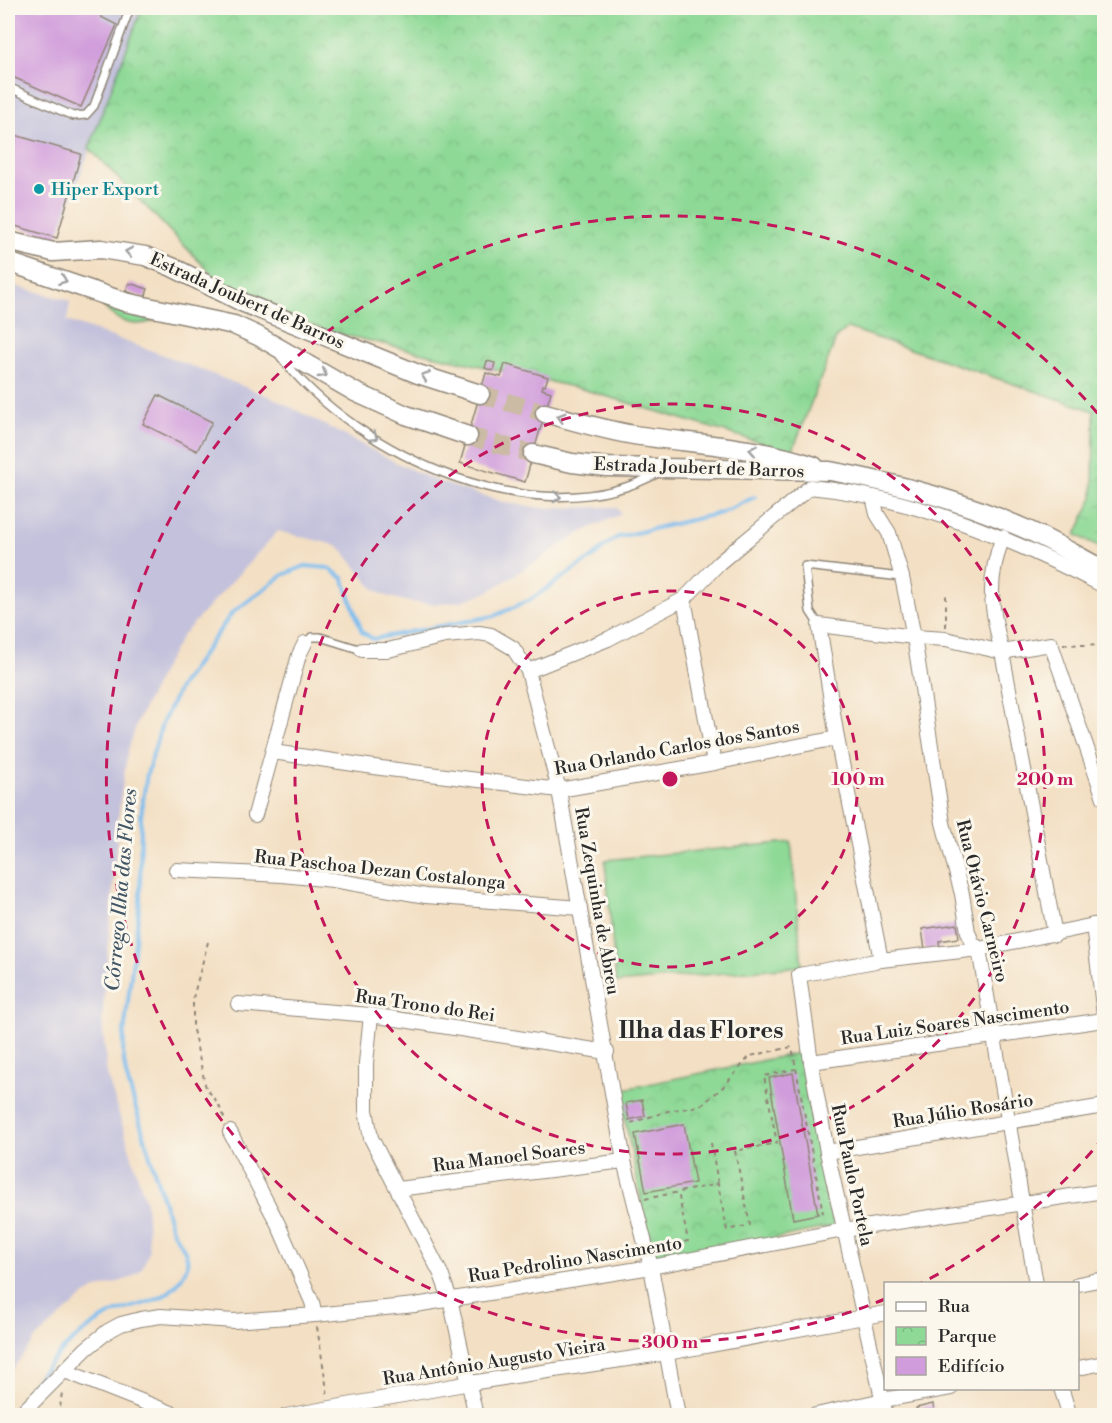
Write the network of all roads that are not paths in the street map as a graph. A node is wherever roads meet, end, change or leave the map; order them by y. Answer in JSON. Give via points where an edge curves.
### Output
{"nodes":[{"id":1,"x":130,"y":8,"type":"edge"},
{"id":2,"x":8,"y":87,"type":"edge"},
{"id":3,"x":8,"y":241,"type":"edge"},
{"id":4,"x":8,"y":262,"type":"edge"},
{"id":5,"x":269,"y":342,"type":"junction"},
{"id":6,"x":480,"y":394,"type":"tunnel mouth"},
{"id":7,"x":545,"y":413,"type":"tunnel mouth"},
{"id":8,"x":468,"y":436,"type":"tunnel mouth"},
{"id":9,"x":533,"y":454,"type":"tunnel mouth"},
{"id":10,"x":667,"y":468,"type":"junction"},
{"id":11,"x":830,"y":471,"type":"junction"},
{"id":12,"x":873,"y":497,"type":"junction"},
{"id":13,"x":1003,"y":537,"type":"junction"},
{"id":14,"x":1104,"y":570,"type":"edge"},
{"id":15,"x":902,"y":577,"type":"junction"},
{"id":16,"x":1104,"y":586,"type":"edge"},
{"id":17,"x":684,"y":599,"type":"junction"},
{"id":18,"x":819,"y":625,"type":"junction"},
{"id":19,"x":914,"y":638,"type":"junction"},
{"id":20,"x":305,"y":643,"type":"joint"},
{"id":21,"x":362,"y":650,"type":"joint"},
{"id":22,"x":1002,"y":652,"type":"junction"},
{"id":23,"x":528,"y":671,"type":"junction"},
{"id":24,"x":837,"y":738,"type":"junction"},
{"id":25,"x":273,"y":752,"type":"junction"},
{"id":26,"x":714,"y":763,"type":"junction"},
{"id":27,"x":559,"y":790,"type":"junction"},
{"id":28,"x":1104,"y":798,"type":"edge"},
{"id":29,"x":255,"y":815,"type":"dead end"},
{"id":30,"x":176,"y":870,"type":"dead end"},
{"id":31,"x":580,"y":908,"type":"junction"},
{"id":32,"x":1099,"y":924,"type":"edge"},
{"id":33,"x":1055,"y":935,"type":"junction"},
{"id":34,"x":979,"y":949,"type":"junction"},
{"id":35,"x":881,"y":960,"type":"junction"},
{"id":36,"x":238,"y":1004,"type":"dead end"},
{"id":37,"x":371,"y":1015,"type":"junction"},
{"id":38,"x":1104,"y":1015,"type":"edge"},
{"id":39,"x":1104,"y":1020,"type":"edge"},
{"id":40,"x":994,"y":1036,"type":"junction"},
{"id":41,"x":607,"y":1052,"type":"junction"},
{"id":42,"x":810,"y":1062,"type":"junction"},
{"id":43,"x":1104,"y":1106,"type":"edge"},
{"id":44,"x":1009,"y":1122,"type":"junction"},
{"id":45,"x":230,"y":1132,"type":"road end"},
{"id":46,"x":827,"y":1152,"type":"junction"},
{"id":47,"x":624,"y":1161,"type":"junction"},
{"id":48,"x":398,"y":1190,"type":"junction"},
{"id":49,"x":1104,"y":1191,"type":"edge"},
{"id":50,"x":1023,"y":1203,"type":"junction"},
{"id":51,"x":844,"y":1230,"type":"junction"},
{"id":52,"x":651,"y":1267,"type":"junction"},
{"id":53,"x":1104,"y":1279,"type":"edge"},
{"id":54,"x":1036,"y":1282,"type":"edge"},
{"id":55,"x":1079,"y":1284,"type":"edge"},
{"id":56,"x":450,"y":1299,"type":"junction"},
{"id":57,"x":884,"y":1313,"type":"edge"},
{"id":58,"x":315,"y":1315,"type":"junction"},
{"id":59,"x":864,"y":1317,"type":"junction"},
{"id":60,"x":667,"y":1353,"type":"junction"},
{"id":61,"x":1104,"y":1364,"type":"edge"},
{"id":62,"x":1079,"y":1368,"type":"edge"},
{"id":63,"x":65,"y":1371,"type":"junction"},
{"id":64,"x":470,"y":1383,"type":"junction"},
{"id":65,"x":945,"y":1390,"type":"edge"},
{"id":66,"x":1061,"y":1390,"type":"edge"},
{"id":67,"x":883,"y":1400,"type":"junction"},
{"id":68,"x":331,"y":1412,"type":"edge"},
{"id":69,"x":177,"y":1415,"type":"edge"},
{"id":70,"x":19,"y":1416,"type":"edge"},
{"id":71,"x":286,"y":1416,"type":"edge"},
{"id":72,"x":476,"y":1416,"type":"edge"},
{"id":73,"x":678,"y":1416,"type":"edge"},
{"id":74,"x":813,"y":1416,"type":"edge"},
{"id":75,"x":886,"y":1416,"type":"edge"},
{"id":76,"x":1070,"y":1416,"type":"edge"}],
"edges":[{"from":1,"to":2,"type":"lane","via":[[89,113],[74,116]]},
{"from":6,"to":3,"type":"main road","name":"Estrada Joubert de Barros","one_way":true,"via":[[266,312],[145,256],[101,249],[53,252]]},
{"from":4,"to":5,"type":"main road","name":"Estrada Joubert de Barros","one_way":true,"via":[[125,302],[234,325]]},
{"from":5,"to":8,"type":"main road","name":"Estrada Joubert de Barros","one_way":true,"via":[[356,392],[406,415]]},
{"from":5,"to":10,"type":"lane","one_way":true,"via":[[316,395],[359,428],[426,465],[468,481],[516,492],[586,496],[636,484]]},
{"from":11,"to":7,"type":"main road","name":"Estrada Joubert de Barros","one_way":true,"via":[[768,452],[623,433]]},
{"from":9,"to":10,"type":"main road","name":"Estrada Joubert de Barros","via":[[590,466]]},
{"from":10,"to":11,"type":"main road","name":"Estrada Joubert de Barros"},
{"from":11,"to":14,"type":"main road","name":"Estrada Joubert de Barros","via":[[970,506],[1033,532]]},
{"from":12,"to":13,"type":"street"},
{"from":12,"to":15,"type":"street","name":"Rua Otávio Carneiro"},
{"from":12,"to":17,"type":"street","via":[[810,487],[719,563]]},
{"from":13,"to":16,"type":"street"},
{"from":13,"to":22,"type":"street","via":[[994,561],[992,586],[993,616]]},
{"from":15,"to":18,"type":"lane","via":[[805,566],[810,611]]},
{"from":15,"to":19,"type":"street","name":"Rua Otávio Carneiro"},
{"from":17,"to":23,"type":"street","via":[[608,639]]},
{"from":17,"to":26,"type":"street"},
{"from":18,"to":19,"type":"street"},
{"from":18,"to":24,"type":"street"},
{"from":19,"to":22,"type":"street","via":[[946,639]]},
{"from":19,"to":34,"type":"street","name":"Rua Otávio Carneiro","via":[[943,823],[968,932]]},
{"from":20,"to":21,"type":"lane","name":"Rua Zequinha de Abreu","via":[[320,637]]},
{"from":20,"to":25,"type":"street"},
{"from":21,"to":23,"type":"street","name":"Rua Zequinha de Abreu","via":[[388,650],[444,636],[478,633],[491,635],[513,648]]},
{"from":22,"to":28,"type":"street","via":[[1051,644]]},
{"from":22,"to":33,"type":"street"},
{"from":23,"to":27,"type":"street","name":"Rua Zequinha de Abreu"},
{"from":24,"to":26,"type":"street","name":"Rua Orlando Carlos dos Santos"},
{"from":24,"to":35,"type":"street"},
{"from":25,"to":27,"type":"street","name":"Rua Orlando Carlos dos Santos"},
{"from":25,"to":29,"type":"street"},
{"from":26,"to":27,"type":"street","name":"Rua Orlando Carlos dos Santos"},
{"from":27,"to":31,"type":"street","name":"Rua Zequinha de Abreu"},
{"from":30,"to":31,"type":"street","name":"Rua Paschoa Dezan Costalonga","via":[[282,875],[426,896]]},
{"from":31,"to":41,"type":"street","name":"Rua Zequinha de Abreu"},
{"from":32,"to":33,"type":"street"},
{"from":32,"to":38,"type":"street"},
{"from":33,"to":34,"type":"street"},
{"from":34,"to":35,"type":"street"},
{"from":34,"to":40,"type":"street","name":"Rua Otávio Carneiro"},
{"from":35,"to":42,"type":"street","name":"Rua Paulo Portela","via":[[799,975]]},
{"from":36,"to":37,"type":"street","name":"Rua Trono do Rei"},
{"from":37,"to":41,"type":"street","name":"Rua Trono do Rei"},
{"from":37,"to":48,"type":"street","via":[[366,1063],[370,1138]]},
{"from":39,"to":40,"type":"street","name":"Rua Luiz Soares Nascimento"},
{"from":40,"to":42,"type":"street","name":"Rua Luiz Soares Nascimento"},
{"from":40,"to":44,"type":"street","name":"Rua Otávio Carneiro"},
{"from":41,"to":47,"type":"street","name":"Rua Zequinha de Abreu"},
{"from":42,"to":46,"type":"street","name":"Rua Paulo Portela"},
{"from":43,"to":44,"type":"street","name":"Rua Júlio Rosário"},
{"from":44,"to":46,"type":"street","name":"Rua Júlio Rosário"},
{"from":44,"to":50,"type":"street","name":"Rua Otávio Carneiro"},
{"from":45,"to":58,"type":"street","via":[[278,1224]]},
{"from":46,"to":51,"type":"street","name":"Rua Paulo Portela"},
{"from":47,"to":48,"type":"street","name":"Rua Manoel Soares"},
{"from":47,"to":52,"type":"street","name":"Rua Zequinha de Abreu"},
{"from":48,"to":56,"type":"street"},
{"from":49,"to":50,"type":"street","name":"Rua Pedrolino Nascimento"},
{"from":50,"to":51,"type":"street","name":"Rua Pedrolino Nascimento"},
{"from":50,"to":54,"type":"street","name":"Rua Otávio Carneiro"},
{"from":51,"to":52,"type":"street","name":"Rua Pedrolino Nascimento"},
{"from":51,"to":59,"type":"street","name":"Rua Paulo Portela"},
{"from":52,"to":56,"type":"street","name":"Rua Pedrolino Nascimento"},
{"from":52,"to":60,"type":"street","name":"Rua Zequinha de Abreu"},
{"from":53,"to":55,"type":"street"},
{"from":56,"to":58,"type":"street","name":"Rua Pedrolino Nascimento"},
{"from":56,"to":64,"type":"street"},
{"from":57,"to":59,"type":"street","name":"Rua Antônio Augusto Vieira"},
{"from":58,"to":63,"type":"street","name":"Rua Pedrolino Nascimento","via":[[234,1321],[161,1317],[121,1324],[86,1349]]},
{"from":59,"to":60,"type":"street","name":"Rua Antônio Augusto Vieira"},
{"from":59,"to":67,"type":"street","name":"Rua Paulo Portela"},
{"from":60,"to":64,"type":"street","name":"Rua Antônio Augusto Vieira"},
{"from":60,"to":73,"type":"street","name":"Rua Zequinha de Abreu"},
{"from":61,"to":62,"type":"street"},
{"from":63,"to":69,"type":"street"},
{"from":63,"to":70,"type":"street","name":"Rua Pedrolino Nascimento"},
{"from":64,"to":68,"type":"street","name":"Rua Antônio Augusto Vieira"},
{"from":64,"to":72,"type":"street"},
{"from":65,"to":67,"type":"street"},
{"from":66,"to":76,"type":"street"},
{"from":67,"to":74,"type":"street"},
{"from":67,"to":75,"type":"street","name":"Rua Paulo Portela"},
{"from":68,"to":71,"type":"street","name":"Rua Antônio Augusto Vieira"}]}
